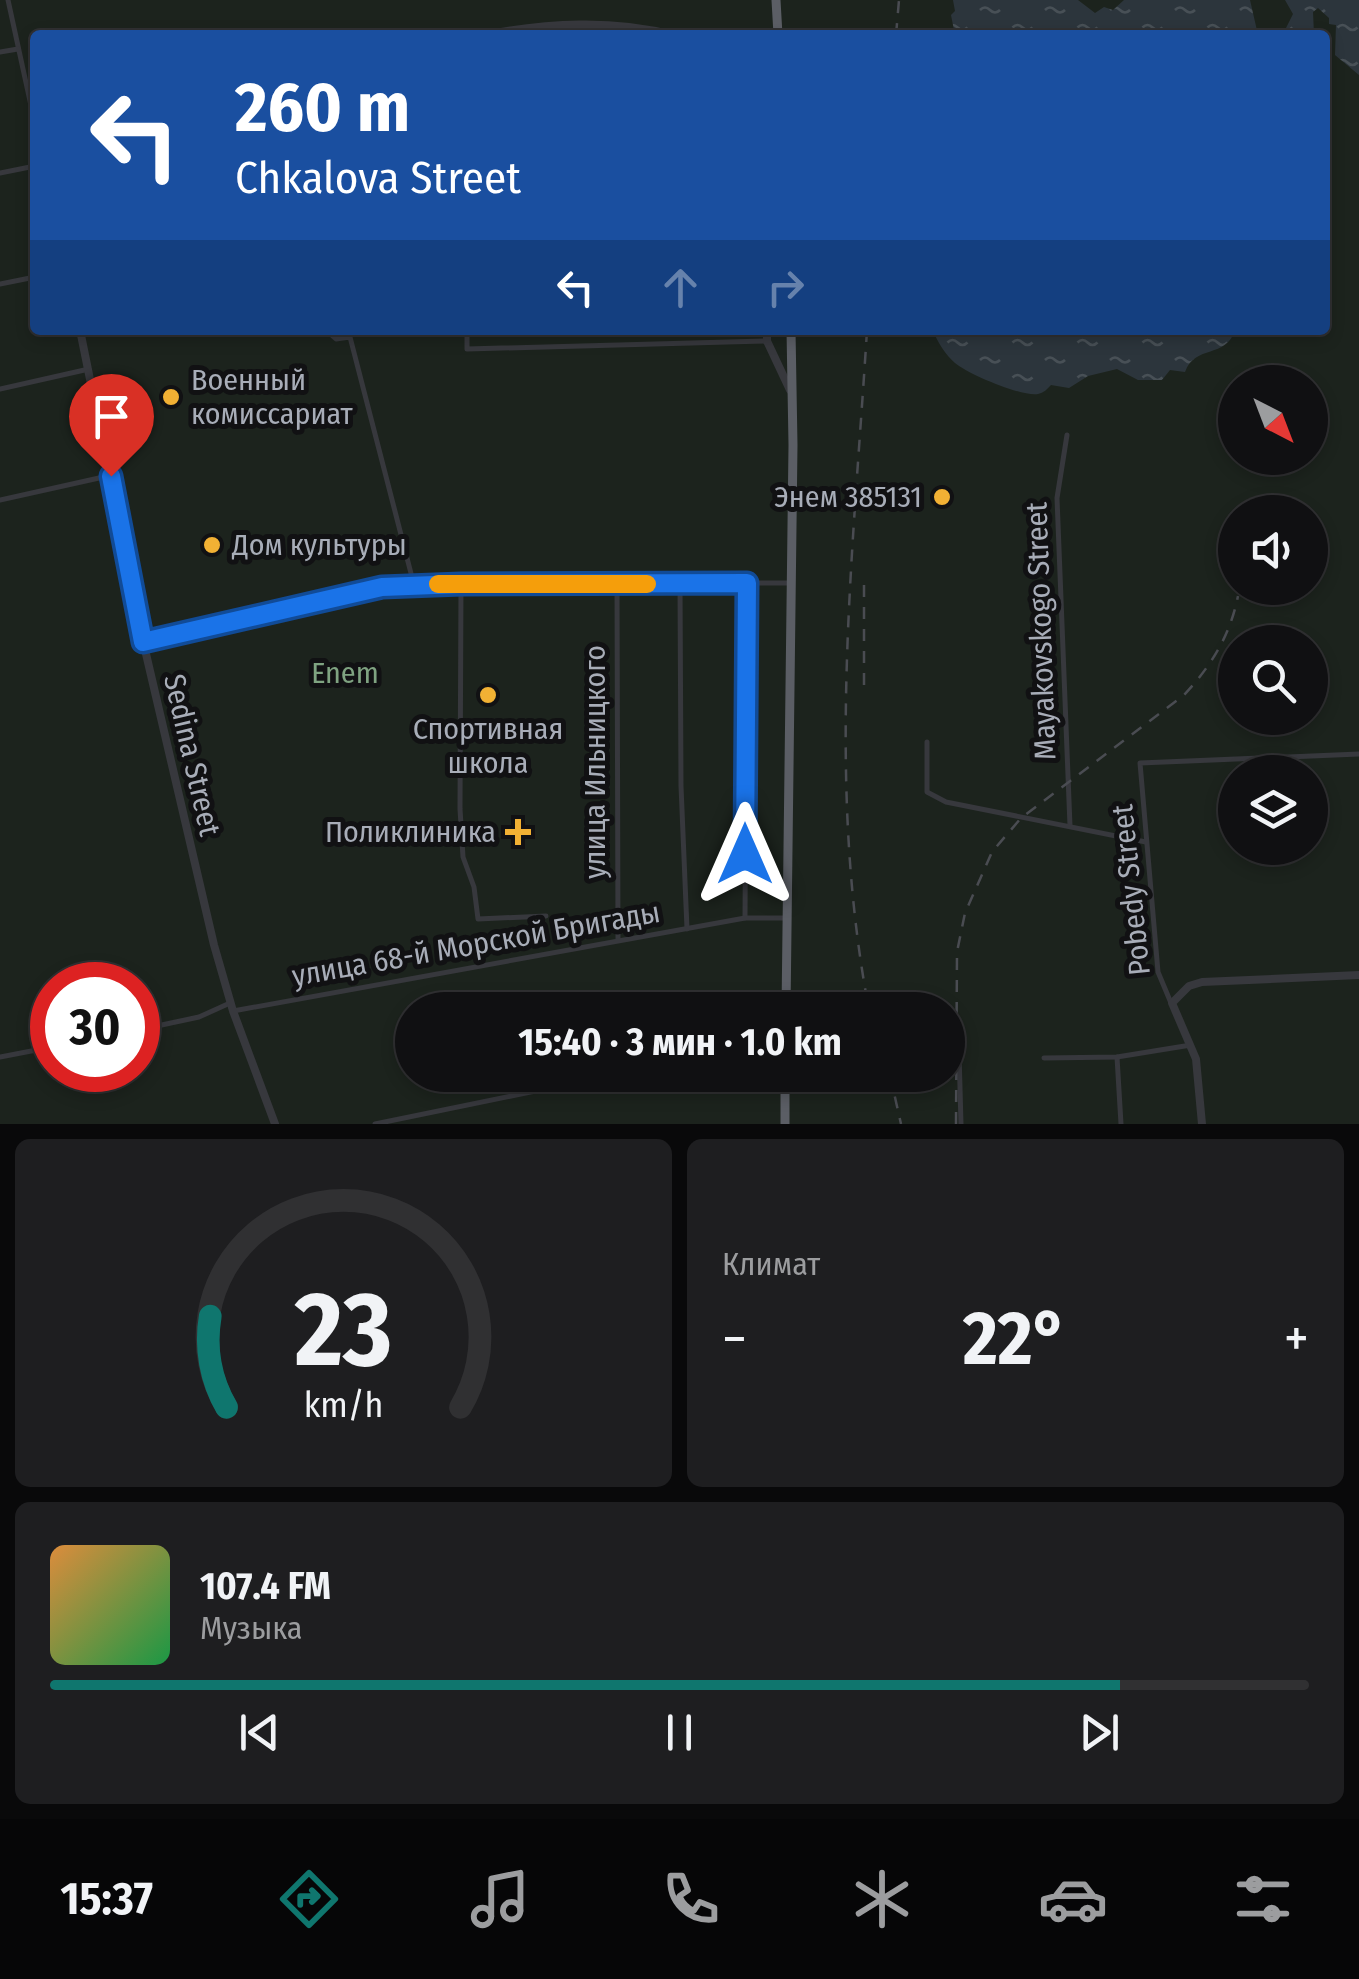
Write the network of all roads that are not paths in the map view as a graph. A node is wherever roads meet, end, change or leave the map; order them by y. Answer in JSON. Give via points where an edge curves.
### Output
{"nodes":[{"id":1,"x":8,"y":0,"type":"edge"},
{"id":2,"x":776,"y":0,"type":"edge"},
{"id":3,"x":520,"y":30,"type":"edge"},
{"id":4,"x":628,"y":30,"type":"edge"},
{"id":5,"x":778,"y":30,"type":"edge"},
{"id":6,"x":18,"y":49,"type":"junction"},
{"id":7,"x":0,"y":52,"type":"edge"},
{"id":8,"x":30,"y":102,"type":"edge"},
{"id":9,"x":30,"y":167,"type":"edge"},
{"id":10,"x":0,"y":173,"type":"edge"},
{"id":11,"x":30,"y":277,"type":"edge"},
{"id":12,"x":0,"y":284,"type":"edge"},
{"id":13,"x":81,"y":335,"type":"edge"},
{"id":14,"x":332,"y":335,"type":"edge"},
{"id":15,"x":466,"y":335,"type":"edge"},
{"id":16,"x":767,"y":335,"type":"edge"},
{"id":17,"x":790,"y":335,"type":"edge"},
{"id":18,"x":767,"y":341,"type":"junction"},
{"id":19,"x":89,"y":369,"type":"junction"},
{"id":20,"x":0,"y":389,"type":"edge"},
{"id":21,"x":792,"y":397,"type":"junction"},
{"id":22,"x":1066,"y":436,"type":"dead end"},
{"id":23,"x":111,"y":476,"type":"junction"},
{"id":24,"x":0,"y":500,"type":"edge"},
{"id":25,"x":618,"y":583,"type":"junction"},
{"id":26,"x":747,"y":583,"type":"junction"},
{"id":27,"x":790,"y":583,"type":"junction"},
{"id":28,"x":461,"y":584,"type":"junction"},
{"id":29,"x":680,"y":584,"type":"junction"},
{"id":30,"x":414,"y":585,"type":"junction"},
{"id":31,"x":143,"y":642,"type":"junction"},
{"id":32,"x":926,"y":742,"type":"dead end"},
{"id":33,"x":1359,"y":754,"type":"edge"},
{"id":34,"x":1070,"y":826,"type":"junction"},
{"id":35,"x":1146,"y":842,"type":"junction"},
{"id":36,"x":546,"y":916,"type":"dead end"},
{"id":37,"x":746,"y":918,"type":"junction"},
{"id":38,"x":788,"y":918,"type":"junction"},
{"id":39,"x":686,"y":929,"type":"junction"},
{"id":40,"x":618,"y":941,"type":"junction"},
{"id":41,"x":1359,"y":975,"type":"edge"},
{"id":42,"x":786,"y":992,"type":"edge"},
{"id":43,"x":1172,"y":1003,"type":"junction"},
{"id":44,"x":232,"y":1007,"type":"junction"},
{"id":45,"x":160,"y":1026,"type":"edge"},
{"id":46,"x":1191,"y":1044,"type":"junction"},
{"id":47,"x":30,"y":1052,"type":"edge"},
{"id":48,"x":1117,"y":1057,"type":"junction"},
{"id":49,"x":0,"y":1058,"type":"edge"},
{"id":50,"x":1044,"y":1058,"type":"dead end"},
{"id":51,"x":531,"y":1092,"type":"edge"},
{"id":52,"x":785,"y":1092,"type":"edge"},
{"id":53,"x":960,"y":1092,"type":"edge"},
{"id":54,"x":275,"y":1124,"type":"edge"},
{"id":55,"x":376,"y":1124,"type":"edge"},
{"id":56,"x":785,"y":1124,"type":"edge"},
{"id":57,"x":961,"y":1124,"type":"edge"},
{"id":58,"x":1121,"y":1124,"type":"edge"},
{"id":59,"x":1202,"y":1124,"type":"edge"}],
"edges":[{"from":1,"to":6,"type":"street"},
{"from":2,"to":5,"type":"highway"},
{"from":3,"to":4,"type":"street","via":[[571,23]]},
{"from":6,"to":7,"type":"street"},
{"from":6,"to":8,"type":"street"},
{"from":9,"to":10,"type":"street"},
{"from":11,"to":12,"type":"street"},
{"from":13,"to":19,"type":"street","name":"Sedina Street"},
{"from":14,"to":30,"type":"street","via":[[350,337]]},
{"from":15,"to":18,"type":"street","via":[[468,350]]},
{"from":16,"to":18,"type":"street"},
{"from":17,"to":21,"type":"highway"},
{"from":18,"to":21,"type":"street"},
{"from":19,"to":20,"type":"street"},
{"from":19,"to":23,"type":"street","name":"Sedina Street"},
{"from":21,"to":27,"type":"highway"},
{"from":22,"to":34,"type":"street","name":"Mayakovskogo Street","via":[[1057,498]]},
{"from":23,"to":24,"type":"street"},
{"from":23,"to":31,"type":"street","name":"Sedina Street"},
{"from":25,"to":28,"type":"street"},
{"from":25,"to":29,"type":"street"},
{"from":25,"to":40,"type":"street","name":"улица Ильницкого"},
{"from":26,"to":27,"type":"street"},
{"from":26,"to":29,"type":"street"},
{"from":26,"to":37,"type":"street"},
{"from":27,"to":38,"type":"highway"},
{"from":28,"to":30,"type":"street"},
{"from":28,"to":36,"type":"street","via":[[461,825],[478,919]]},
{"from":29,"to":39,"type":"street"},
{"from":30,"to":31,"type":"street"},
{"from":31,"to":44,"type":"street","name":"Sedina Street"},
{"from":32,"to":34,"type":"street","via":[[927,792],[946,802]]},
{"from":33,"to":35,"type":"street","name":"Pobedy Street","via":[[1140,763]]},
{"from":34,"to":35,"type":"street"},
{"from":35,"to":43,"type":"street","name":"Pobedy Street","via":[[1158,972]]},
{"from":37,"to":38,"type":"street","name":"улица 68-й Морской Бригады"},
{"from":37,"to":39,"type":"street","name":"улица 68-й Морской Бригады"},
{"from":38,"to":42,"type":"highway"},
{"from":39,"to":40,"type":"street","name":"улица 68-й Морской Бригады"},
{"from":40,"to":44,"type":"street","name":"улица 68-й Морской Бригады"},
{"from":41,"to":43,"type":"street","via":[[1202,982]]},
{"from":43,"to":46,"type":"street","name":"Pobedy Street"},
{"from":44,"to":45,"type":"street","name":"улица 68-й Морской Бригады"},
{"from":44,"to":54,"type":"street","name":"Sedina Street"},
{"from":46,"to":48,"type":"street"},
{"from":46,"to":59,"type":"street","name":"Pobedy Street"},
{"from":47,"to":49,"type":"street"},
{"from":48,"to":50,"type":"street"},
{"from":48,"to":58,"type":"street"},
{"from":51,"to":55,"type":"street"},
{"from":52,"to":56,"type":"highway"},
{"from":53,"to":57,"type":"street"}]}
